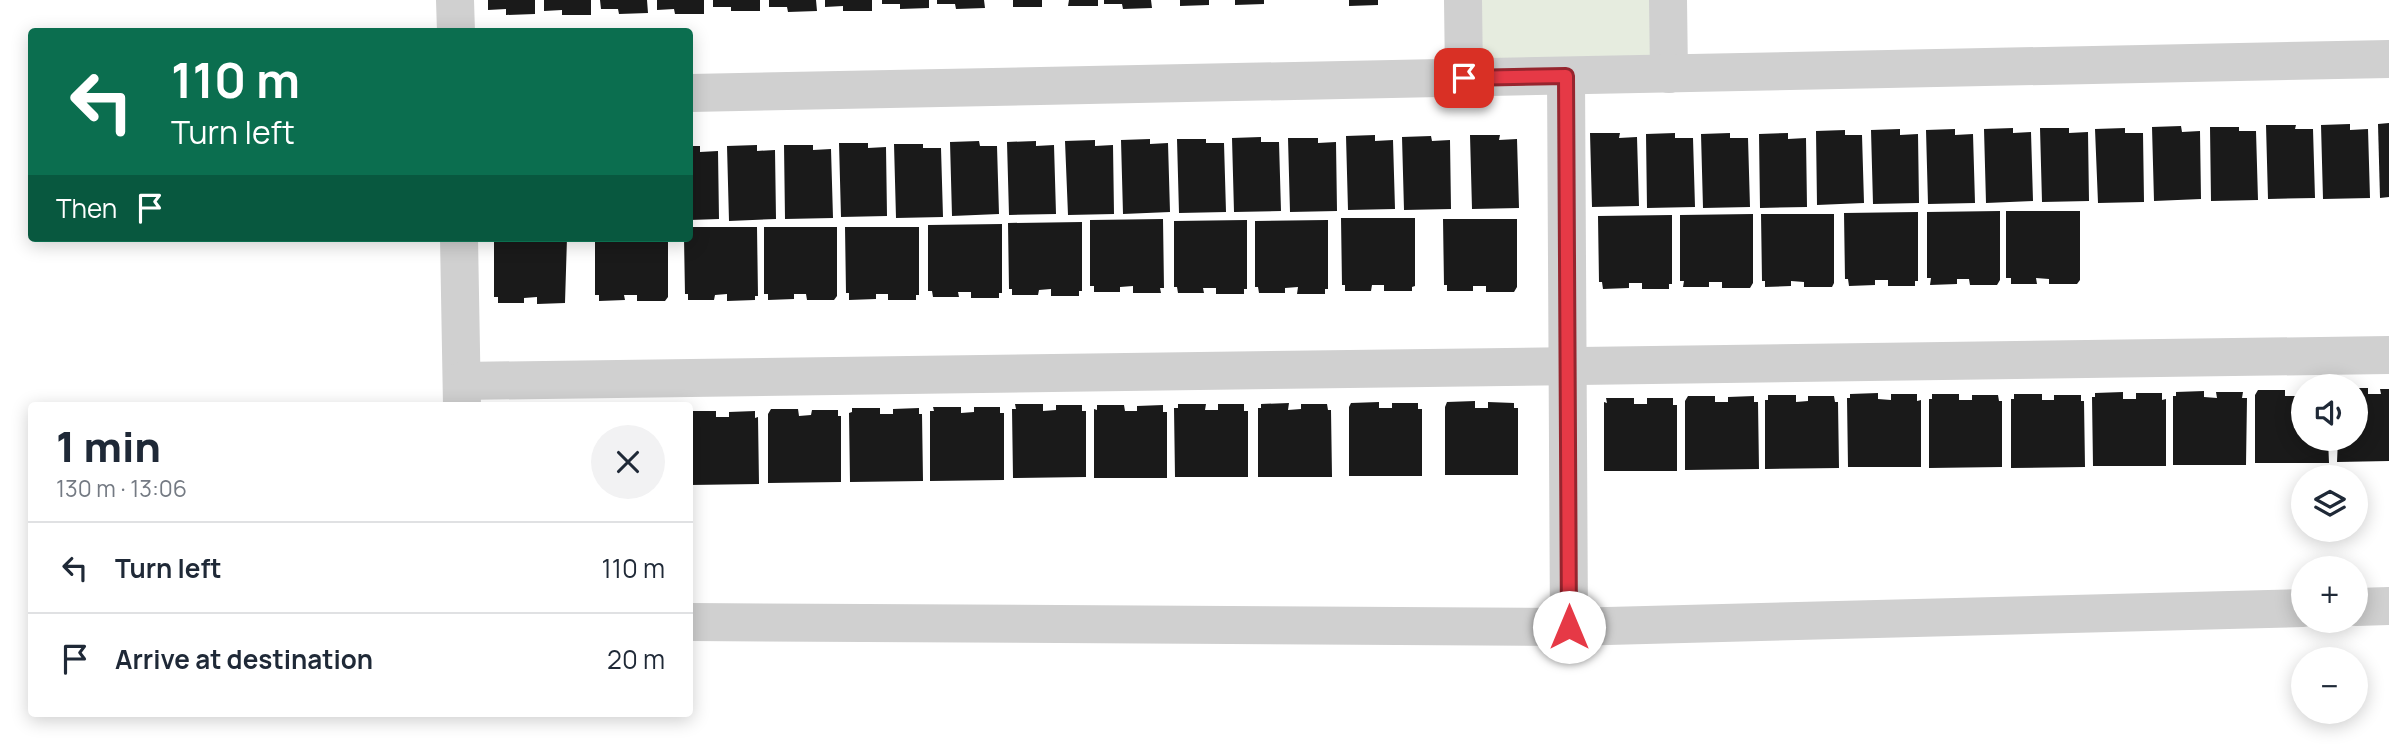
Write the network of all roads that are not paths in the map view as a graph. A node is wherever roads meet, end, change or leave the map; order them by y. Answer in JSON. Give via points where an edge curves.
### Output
{"nodes":[{"id":1,"x":455,"y":0,"type":"edge"},
{"id":2,"x":1462,"y":0,"type":"edge"},
{"id":3,"x":1668,"y":0,"type":"edge"},
{"id":4,"x":456,"y":28,"type":"edge"},
{"id":5,"x":2389,"y":59,"type":"edge"},
{"id":6,"x":1669,"y":74,"type":"junction"},
{"id":7,"x":1566,"y":76,"type":"junction"},
{"id":8,"x":1464,"y":78,"type":"junction"},
{"id":9,"x":693,"y":93,"type":"edge"},
{"id":10,"x":459,"y":242,"type":"edge"},
{"id":11,"x":2389,"y":355,"type":"edge"},
{"id":12,"x":1567,"y":366,"type":"junction"},
{"id":13,"x":462,"y":393,"type":"edge"},
{"id":14,"x":2389,"y":606,"type":"edge"},
{"id":15,"x":2368,"y":607,"type":"edge"},
{"id":16,"x":2291,"y":608,"type":"edge"},
{"id":17,"x":693,"y":622,"type":"edge"},
{"id":18,"x":1569,"y":627,"type":"junction"}],
"edges":[{"from":1,"to":4,"type":"street"},
{"from":2,"to":8,"type":"street"},
{"from":3,"to":6,"type":"street"},
{"from":5,"to":6,"type":"street"},
{"from":6,"to":7,"type":"street"},
{"from":7,"to":8,"type":"street"},
{"from":7,"to":12,"type":"street"},
{"from":8,"to":9,"type":"street"},
{"from":10,"to":13,"type":"street"},
{"from":11,"to":12,"type":"street"},
{"from":12,"to":13,"type":"street"},
{"from":12,"to":18,"type":"street"},
{"from":14,"to":15,"type":"street"},
{"from":16,"to":18,"type":"street"},
{"from":17,"to":18,"type":"street"}]}
